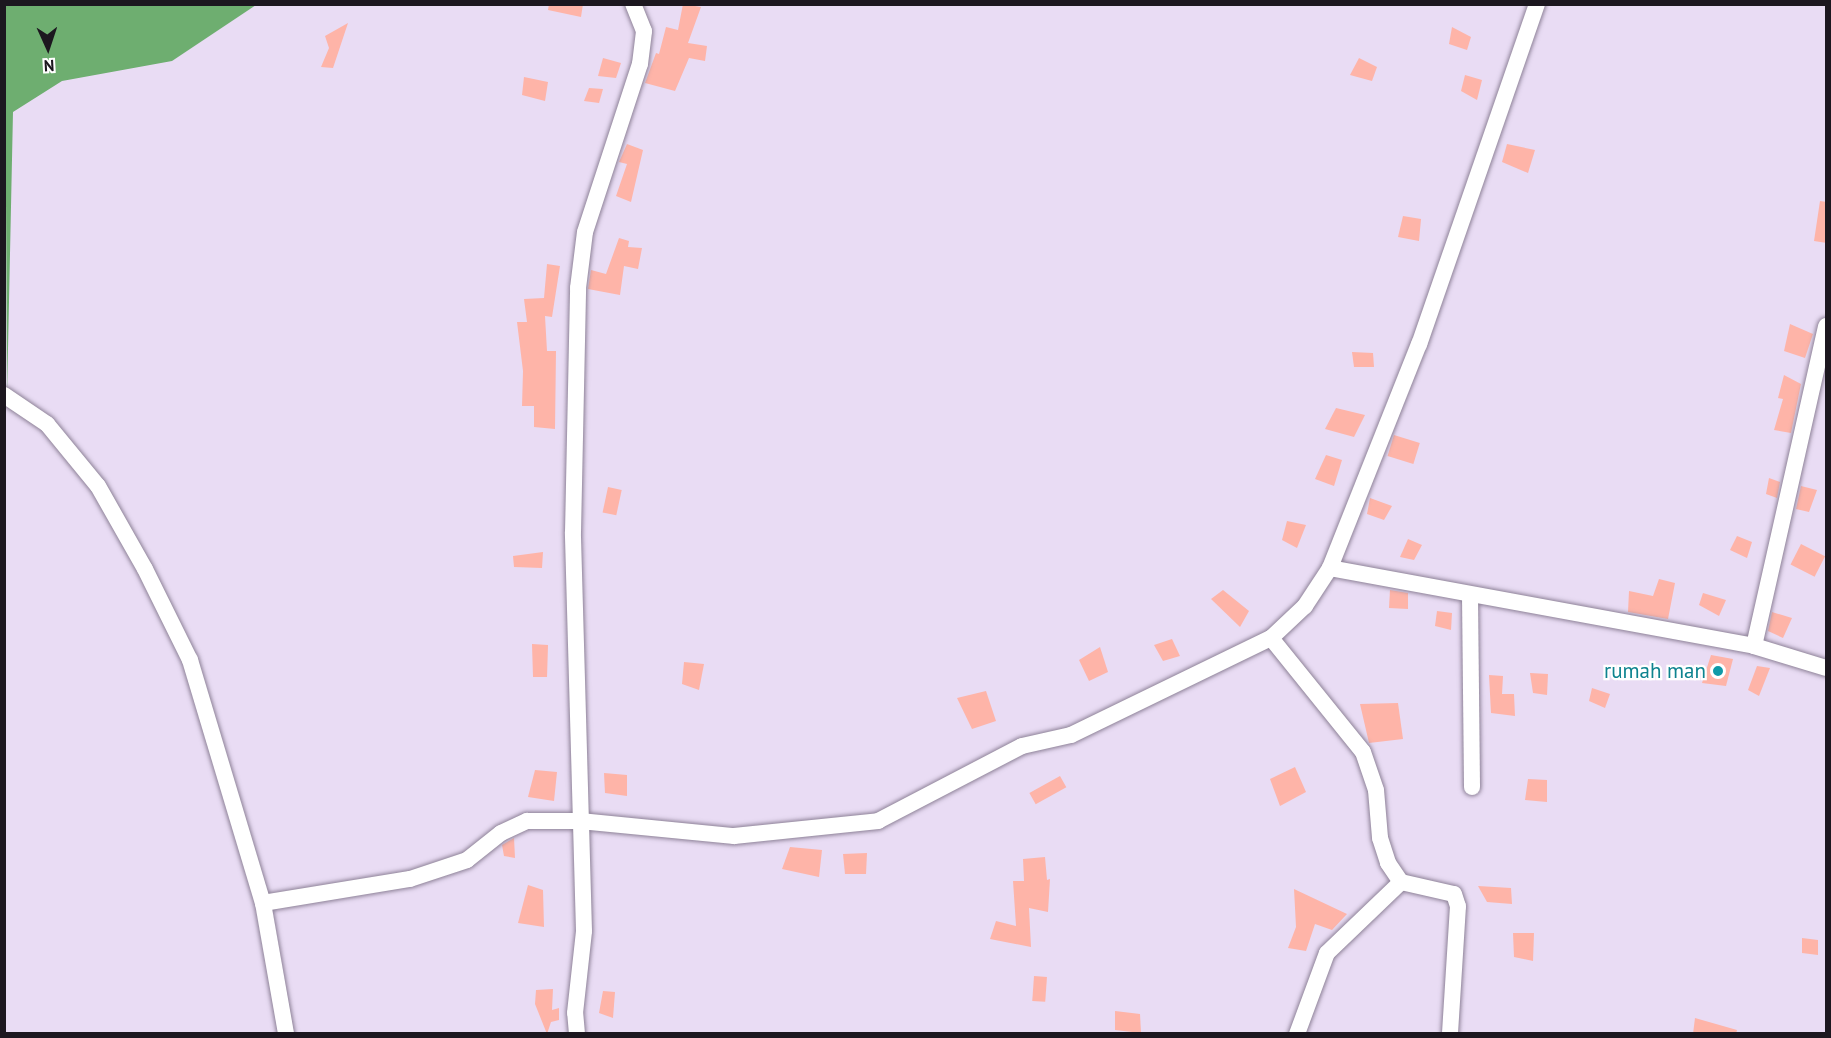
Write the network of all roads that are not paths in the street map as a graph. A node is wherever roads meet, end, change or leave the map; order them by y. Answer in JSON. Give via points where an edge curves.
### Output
{"nodes":[{"id":1,"x":633,"y":4,"type":"edge"},
{"id":2,"x":1537,"y":4,"type":"edge"},
{"id":3,"x":1827,"y":326,"type":"edge"},
{"id":4,"x":4,"y":395,"type":"edge"},
{"id":5,"x":1330,"y":568,"type":"junction"},
{"id":6,"x":1470,"y":595,"type":"junction"},
{"id":7,"x":1271,"y":639,"type":"junction"},
{"id":8,"x":1754,"y":646,"type":"junction"},
{"id":9,"x":1827,"y":668,"type":"edge"},
{"id":10,"x":1472,"y":788,"type":"dead end"},
{"id":11,"x":580,"y":821,"type":"junction"},
{"id":12,"x":1401,"y":882,"type":"junction"},
{"id":13,"x":263,"y":903,"type":"junction"},
{"id":14,"x":286,"y":1034,"type":"edge"},
{"id":15,"x":577,"y":1034,"type":"edge"},
{"id":16,"x":1297,"y":1034,"type":"edge"},
{"id":17,"x":1450,"y":1034,"type":"edge"}],
"edges":[{"from":1,"to":11,"type":"street","via":[[644,31],[639,64],[585,232],[578,288],[573,532]]},
{"from":2,"to":5,"type":"street","via":[[1419,344]]},
{"from":3,"to":8,"type":"street"},
{"from":4,"to":13,"type":"street","via":[[47,423],[98,486],[145,568],[189,660]]},
{"from":5,"to":6,"type":"street"},
{"from":5,"to":7,"type":"street","via":[[1305,606]]},
{"from":6,"to":8,"type":"street"},
{"from":6,"to":10,"type":"street"},
{"from":7,"to":11,"type":"street","via":[[1071,735],[1022,746],[878,822],[734,836]]},
{"from":7,"to":12,"type":"street","via":[[1363,752],[1376,790],[1380,838],[1388,863]]},
{"from":8,"to":9,"type":"street"},
{"from":11,"to":13,"type":"street","via":[[527,821],[501,833],[467,860],[410,879]]},
{"from":11,"to":15,"type":"street","via":[[584,931],[575,1012]]},
{"from":12,"to":16,"type":"street","via":[[1327,953]]},
{"from":12,"to":17,"type":"street","via":[[1454,894],[1458,906]]},
{"from":13,"to":14,"type":"street"}]}
